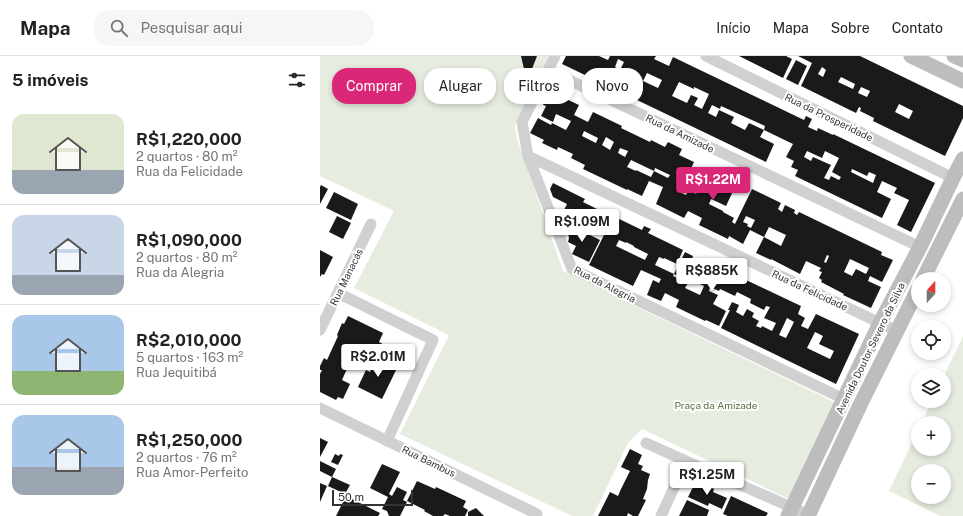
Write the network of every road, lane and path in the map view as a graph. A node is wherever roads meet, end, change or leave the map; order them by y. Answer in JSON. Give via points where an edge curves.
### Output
{"nodes":[{"id":1,"x":554,"y":56,"type":"edge"},
{"id":2,"x":706,"y":56,"type":"edge"},
{"id":3,"x":911,"y":56,"type":"edge"},
{"id":4,"x":954,"y":56,"type":"edge"},
{"id":5,"x":963,"y":60,"type":"edge"},
{"id":6,"x":549,"y":68,"type":"edge"},
{"id":7,"x":963,"y":81,"type":"edge"},
{"id":8,"x":574,"y":82,"type":"edge"},
{"id":9,"x":531,"y":104,"type":"edge"},
{"id":10,"x":528,"y":156,"type":"junction"},
{"id":11,"x":963,"y":159,"type":"edge"},
{"id":12,"x":953,"y":178,"type":"junction"},
{"id":13,"x":963,"y":199,"type":"edge"},
{"id":14,"x":371,"y":224,"type":"dead end"},
{"id":15,"x":920,"y":247,"type":"junction"},
{"id":16,"x":926,"y":272,"type":"edge"},
{"id":17,"x":338,"y":293,"type":"junction"},
{"id":18,"x":911,"y":303,"type":"edge"},
{"id":19,"x":880,"y":323,"type":"junction"},
{"id":20,"x":320,"y":330,"type":"edge"},
{"id":21,"x":897,"y":331,"type":"junction"},
{"id":22,"x":844,"y":399,"type":"junction"},
{"id":23,"x":320,"y":408,"type":"edge"},
{"id":24,"x":388,"y":441,"type":"junction"},
{"id":25,"x":646,"y":442,"type":"dead end"},
{"id":26,"x":686,"y":461,"type":"junction"},
{"id":27,"x":790,"y":512,"type":"edge"},
{"id":28,"x":536,"y":515,"type":"edge"},
{"id":29,"x":808,"y":515,"type":"edge"},
{"id":30,"x":661,"y":516,"type":"edge"}],
"edges":[{"from":1,"to":6,"type":"street","name":"Rua da Alegria"},
{"from":2,"to":12,"type":"street","name":"Rua da Prosperidade"},
{"from":3,"to":7,"type":"main road"},
{"from":4,"to":5,"type":"main road"},
{"from":8,"to":15,"type":"street","name":"Rua da Amizade"},
{"from":9,"to":10,"type":"street","name":"Rua da Alegria","via":[[522,122]]},
{"from":10,"to":19,"type":"street","name":"Rua da Felicidade"},
{"from":10,"to":22,"type":"street","name":"Rua da Alegria","via":[[572,269]]},
{"from":11,"to":12,"type":"main road","name":"Avenida Doutor Severo da Silva"},
{"from":12,"to":15,"type":"main road","name":"Avenida Doutor Severo da Silva"},
{"from":13,"to":16,"type":"main road"},
{"from":14,"to":17,"type":"street","name":"Rua Manacás"},
{"from":15,"to":19,"type":"main road","name":"Avenida Doutor Severo da Silva"},
{"from":17,"to":20,"type":"street","name":"Rua Manacás"},
{"from":17,"to":24,"type":"street","via":[[433,340]]},
{"from":18,"to":21,"type":"main road","name":"Avenida Doutor Severo da Silva"},
{"from":19,"to":21,"type":"street","name":"Rua da Felicidade"},
{"from":19,"to":22,"type":"main road","name":"Avenida Doutor Severo da Silva"},
{"from":21,"to":29,"type":"main road","name":"Avenida Doutor Severo da Silva"},
{"from":22,"to":27,"type":"main road","name":"Avenida Doutor Severo da Silva"},
{"from":23,"to":24,"type":"street","name":"Rua Bambus"},
{"from":24,"to":28,"type":"street","name":"Rua Bambus"},
{"from":25,"to":26,"type":"street"},
{"from":26,"to":27,"type":"street"},
{"from":26,"to":30,"type":"street"},
{"from":27,"to":29,"type":"street"}]}
